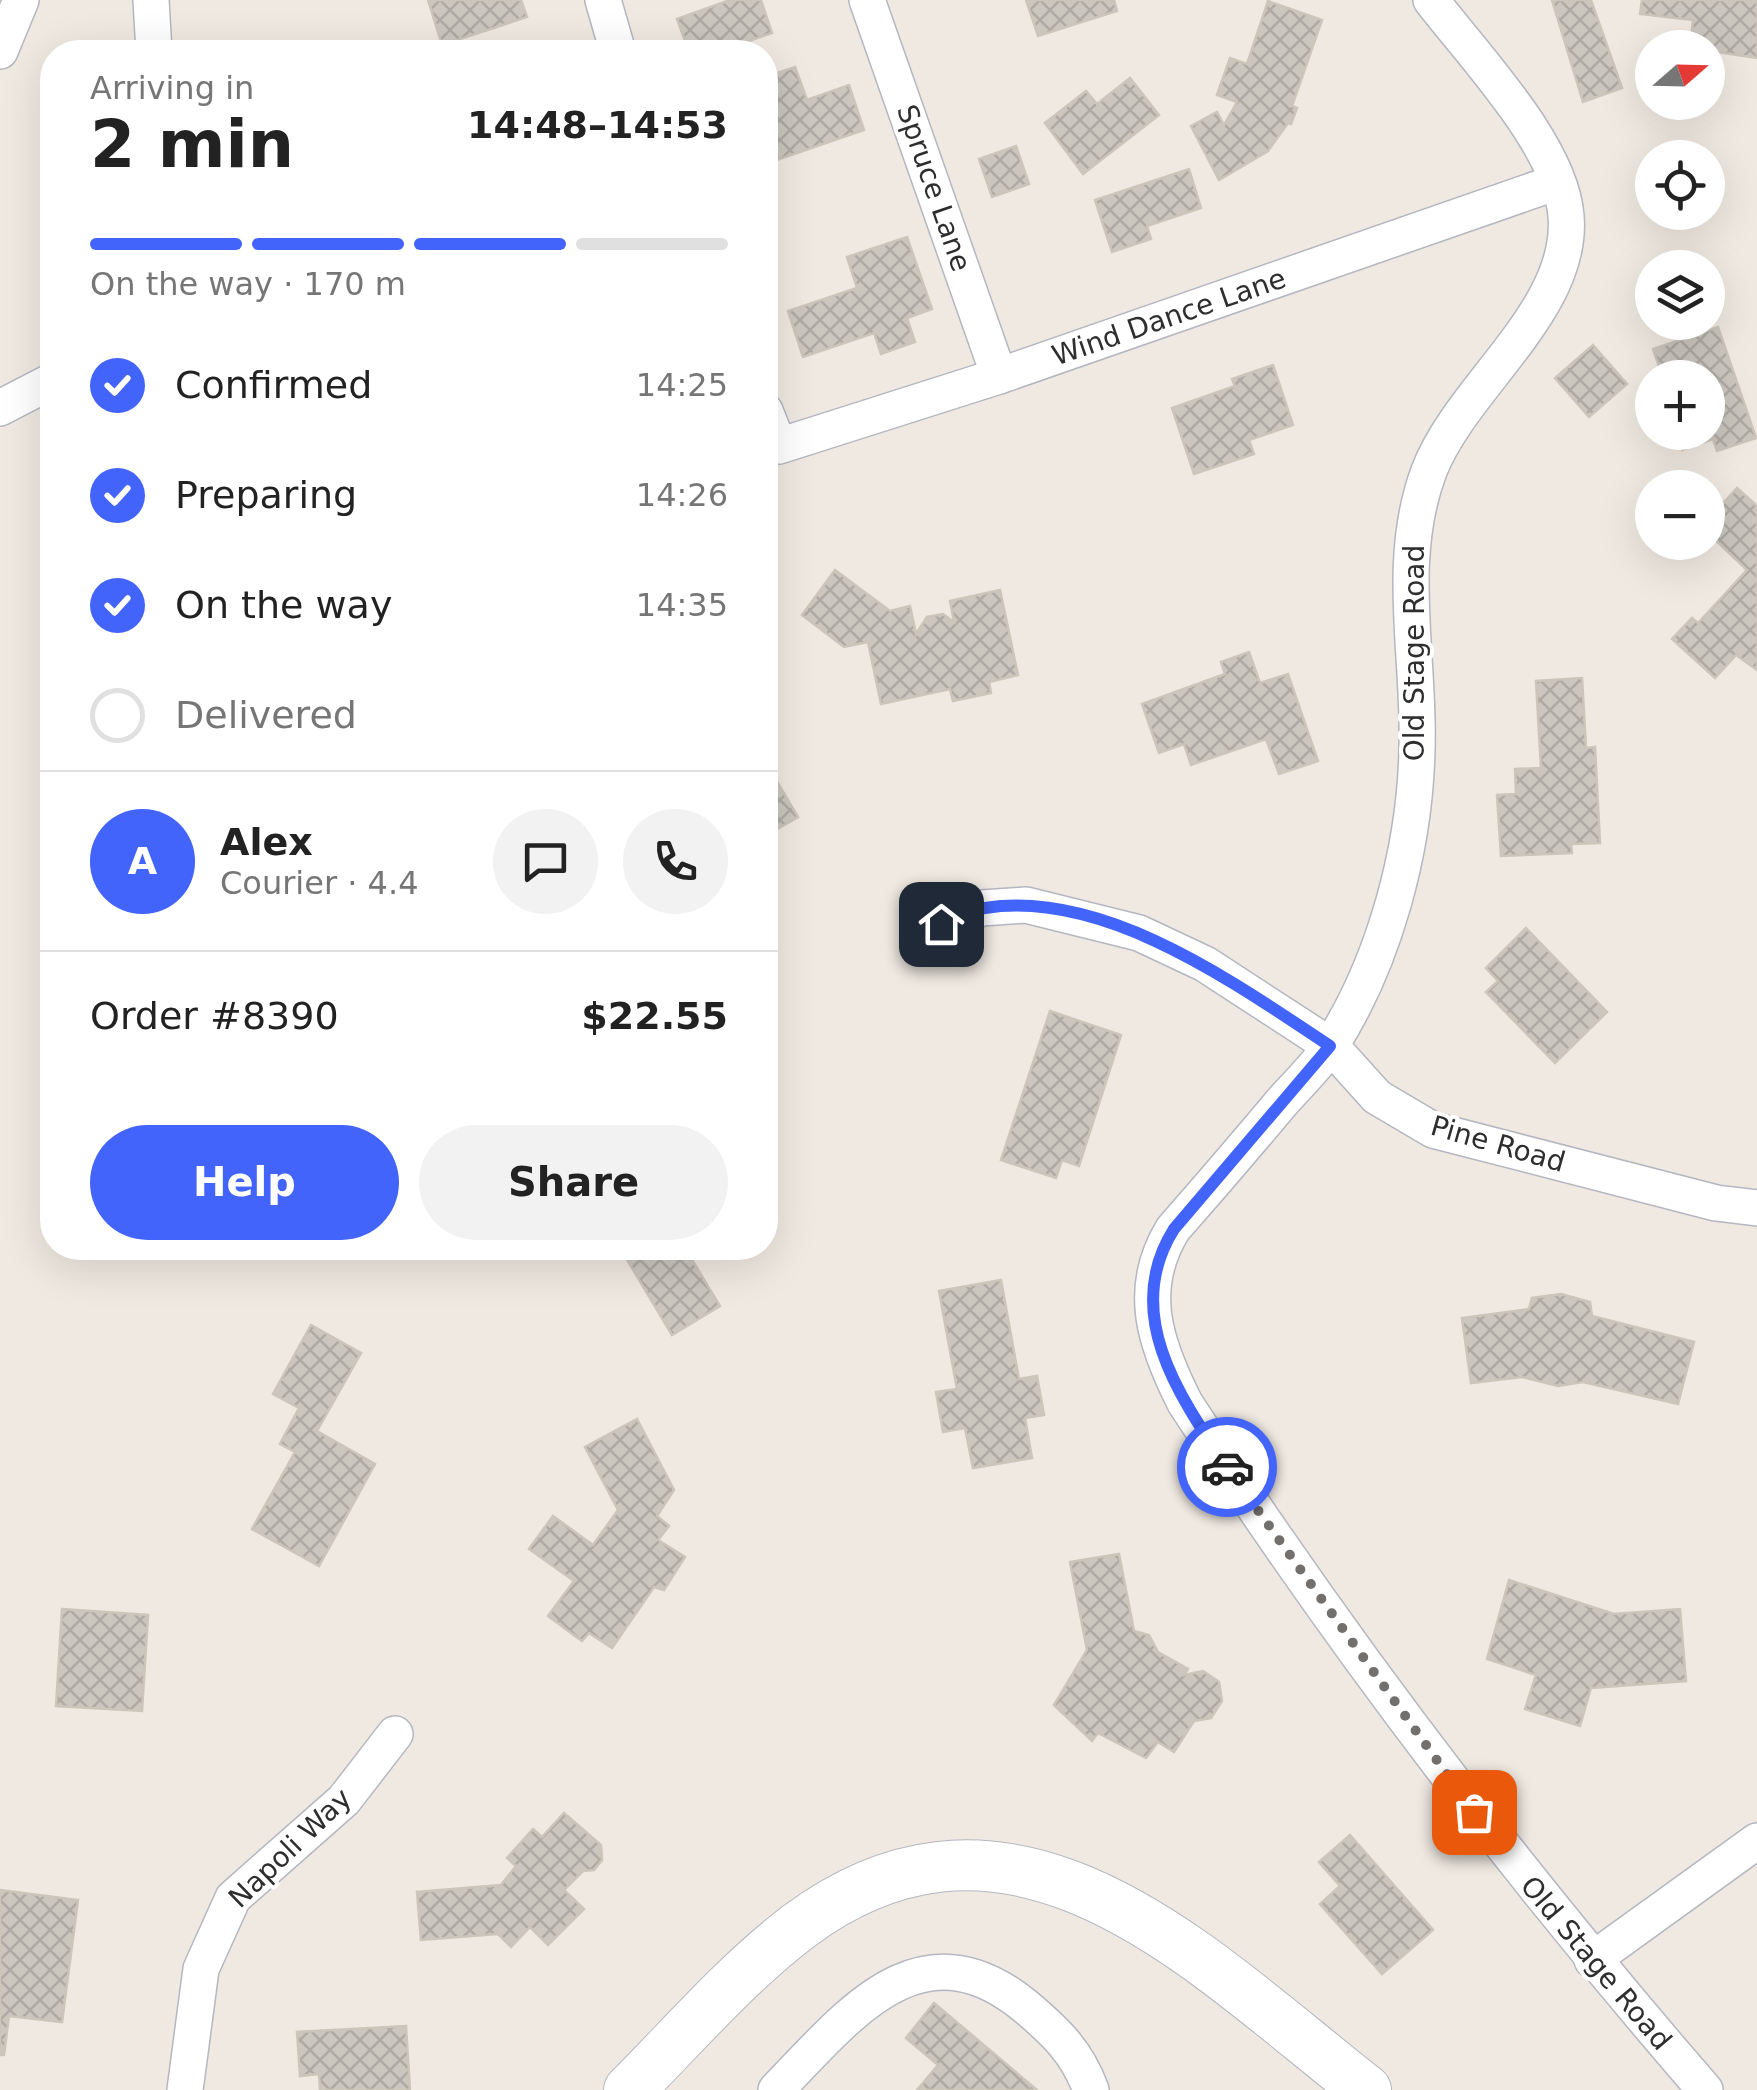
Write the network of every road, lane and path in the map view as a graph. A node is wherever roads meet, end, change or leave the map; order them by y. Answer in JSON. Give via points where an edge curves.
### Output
{"nodes":[{"id":1,"x":21,"y":0,"type":"edge"},
{"id":2,"x":151,"y":0,"type":"edge"},
{"id":3,"x":602,"y":0,"type":"edge"},
{"id":4,"x":867,"y":0,"type":"edge"},
{"id":5,"x":1431,"y":0,"type":"edge"},
{"id":6,"x":153,"y":40,"type":"edge"},
{"id":7,"x":614,"y":40,"type":"edge"},
{"id":8,"x":0,"y":51,"type":"edge"},
{"id":9,"x":1558,"y":182,"type":"junction"},
{"id":10,"x":999,"y":376,"type":"junction"},
{"id":11,"x":40,"y":387,"type":"edge"},
{"id":12,"x":0,"y":408,"type":"edge"},
{"id":13,"x":778,"y":446,"type":"edge"},
{"id":14,"x":941,"y":924,"type":"dead end"},
{"id":15,"x":1330,"y":1046,"type":"junction"},
{"id":16,"x":1757,"y":1208,"type":"edge"},
{"id":17,"x":395,"y":1734,"type":"dead end"},
{"id":18,"x":1757,"y":1842,"type":"edge"},
{"id":19,"x":1592,"y":1960,"type":"junction"},
{"id":20,"x":185,"y":2090,"type":"edge"},
{"id":21,"x":630,"y":2090,"type":"edge"},
{"id":22,"x":776,"y":2090,"type":"edge"},
{"id":23,"x":1090,"y":2090,"type":"edge"},
{"id":24,"x":1366,"y":2090,"type":"edge"},
{"id":25,"x":1704,"y":2090,"type":"edge"}],
"edges":[{"from":1,"to":8,"type":"street"},
{"from":2,"to":6,"type":"street"},
{"from":3,"to":7,"type":"street"},
{"from":4,"to":10,"type":"street","name":"Spruce Lane"},
{"from":5,"to":9,"type":"street","name":"Old Stage Road","via":[[1544,152]]},
{"from":9,"to":10,"type":"street","name":"Wind Dance Lane"},
{"from":9,"to":15,"type":"street","name":"Old Stage Road","via":[[1568,239],[1554,277],[1537,311],[1456,421],[1416,512],[1410,559],[1417,750],[1408,833],[1396,892]]},
{"from":10,"to":13,"type":"street","name":"Wind Dance Lane"},
{"from":11,"to":12,"type":"street"},
{"from":14,"to":15,"type":"street","name":"Pine Road","via":[[982,908],[1026,906],[1139,933],[1204,964]]},
{"from":15,"to":16,"type":"street","name":"Pine Road","via":[[1377,1097],[1433,1130]]},
{"from":15,"to":19,"type":"street","name":"Old Stage Road","via":[[1157,1255],[1152,1290],[1166,1364],[1218,1454],[1409,1726]]},
{"from":17,"to":20,"type":"street","name":"Napoli Way","via":[[344,1800],[232,1898],[201,1970]]},
{"from":18,"to":19,"type":"street"},
{"from":19,"to":25,"type":"street","name":"Old Stage Road"},
{"from":21,"to":24,"type":"street","via":[[801,1924],[896,1878],[990,1866],[1072,1883],[1164,1932]]},
{"from":22,"to":23,"type":"street","via":[[880,1992],[913,1974],[950,1970],[1010,1994],[1065,2039]]}]}
